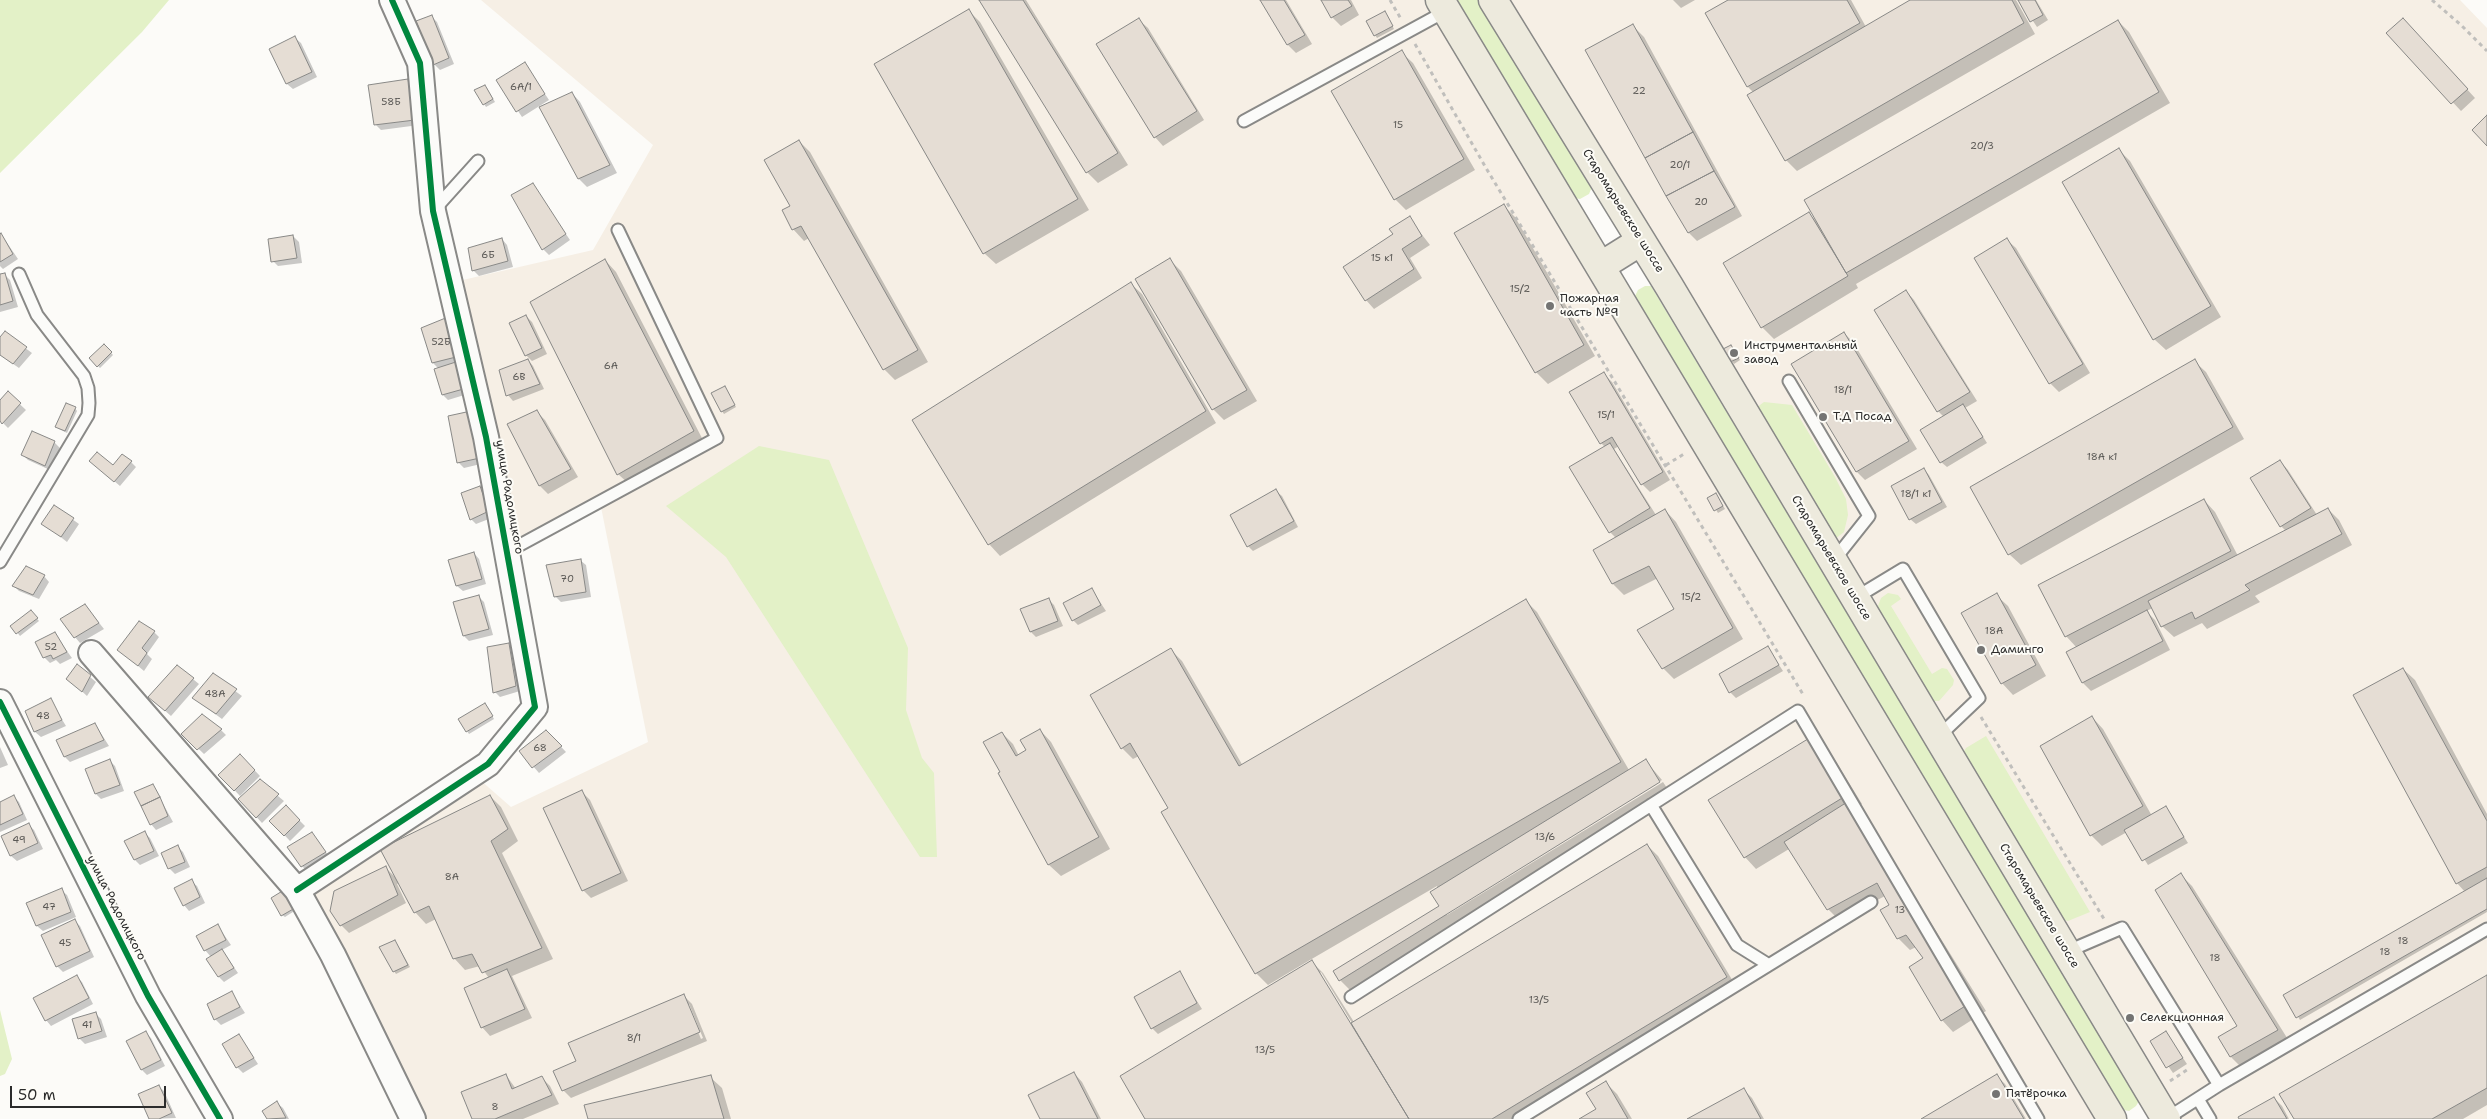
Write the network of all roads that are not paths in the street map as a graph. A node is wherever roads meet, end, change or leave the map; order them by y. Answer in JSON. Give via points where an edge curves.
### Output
{"nodes":[{"id":1,"x":392,"y":0,"type":"edge"},
{"id":2,"x":1493,"y":0,"type":"edge"},
{"id":3,"x":1444,"y":5,"type":"edge"},
{"id":4,"x":1244,"y":120,"type":"dead end"},
{"id":5,"x":478,"y":161,"type":"dead end"},
{"id":6,"x":433,"y":211,"type":"junction"},
{"id":7,"x":618,"y":230,"type":"dead end"},
{"id":8,"x":1641,"y":241,"type":"junction"},
{"id":9,"x":1601,"y":266,"type":"junction"},
{"id":10,"x":19,"y":274,"type":"dead end"},
{"id":11,"x":1789,"y":381,"type":"dead end"},
{"id":12,"x":507,"y":552,"type":"junction"},
{"id":13,"x":1833,"y":561,"type":"junction"},
{"id":14,"x":0,"y":562,"type":"edge"},
{"id":15,"x":1855,"y":598,"type":"junction"},
{"id":16,"x":91,"y":653,"type":"dead end"},
{"id":17,"x":0,"y":702,"type":"edge"},
{"id":18,"x":1938,"y":737,"type":"junction"},
{"id":19,"x":1651,"y":806,"type":"junction"},
{"id":20,"x":297,"y":890,"type":"junction"},
{"id":21,"x":1870,"y":902,"type":"dead end"},
{"id":22,"x":2487,"y":929,"type":"edge"},
{"id":23,"x":2066,"y":952,"type":"junction"},
{"id":24,"x":1769,"y":965,"type":"junction"},
{"id":25,"x":1351,"y":997,"type":"dead end"},
{"id":26,"x":2219,"y":1085,"type":"junction"},
{"id":27,"x":2198,"y":1099,"type":"junction"},
{"id":28,"x":220,"y":1119,"type":"edge"},
{"id":29,"x":413,"y":1119,"type":"edge"},
{"id":30,"x":1520,"y":1119,"type":"edge"},
{"id":31,"x":2038,"y":1119,"type":"edge"},
{"id":32,"x":2112,"y":1119,"type":"edge"},
{"id":33,"x":2166,"y":1119,"type":"edge"},
{"id":34,"x":2210,"y":1119,"type":"edge"}],
"edges":[{"from":1,"to":6,"type":"street","name":"улица Радолицкого","via":[[420,63]]},
{"from":2,"to":8,"type":"main road","name":"Старомарьевское шоссе"},
{"from":3,"to":4,"type":"lane","via":[[1408,31]]},
{"from":3,"to":9,"type":"main road"},
{"from":5,"to":6,"type":"lane"},
{"from":6,"to":12,"type":"street","name":"улица Радолицкого","via":[[486,437]]},
{"from":7,"to":12,"type":"lane","via":[[717,438]]},
{"from":8,"to":9,"type":"main road"},
{"from":8,"to":13,"type":"main road","name":"Старомарьевское шоссе"},
{"from":9,"to":32,"type":"main road"},
{"from":10,"to":14,"type":"lane","via":[[37,315],[84,376],[89,403],[88,415]]},
{"from":11,"to":13,"type":"lane","via":[[1869,516]]},
{"from":12,"to":20,"type":"street","name":"улица Радолицкого","via":[[535,707],[488,764]]},
{"from":13,"to":15,"type":"main road","name":"Старомарьевское шоссе"},
{"from":15,"to":18,"type":"main road","name":"Старомарьевское шоссе"},
{"from":15,"to":18,"type":"lane","via":[[1904,569],[1979,698]]},
{"from":16,"to":20,"type":"street"},
{"from":17,"to":28,"type":"street","name":"улица Радолицкого","via":[[148,996]]},
{"from":18,"to":23,"type":"main road","name":"Старомарьевское шоссе"},
{"from":19,"to":24,"type":"lane","via":[[1738,945]]},
{"from":19,"to":25,"type":"lane"},
{"from":19,"to":31,"type":"lane","via":[[1798,711]]},
{"from":20,"to":29,"type":"street","via":[[333,955]]},
{"from":21,"to":24,"type":"lane"},
{"from":22,"to":26,"type":"lane"},
{"from":23,"to":26,"type":"lane","via":[[2122,928]]},
{"from":23,"to":33,"type":"main road","name":"Старомарьевское шоссе"},
{"from":24,"to":30,"type":"lane"},
{"from":26,"to":27,"type":"lane"},
{"from":27,"to":33,"type":"lane"},
{"from":27,"to":34,"type":"lane"}]}
